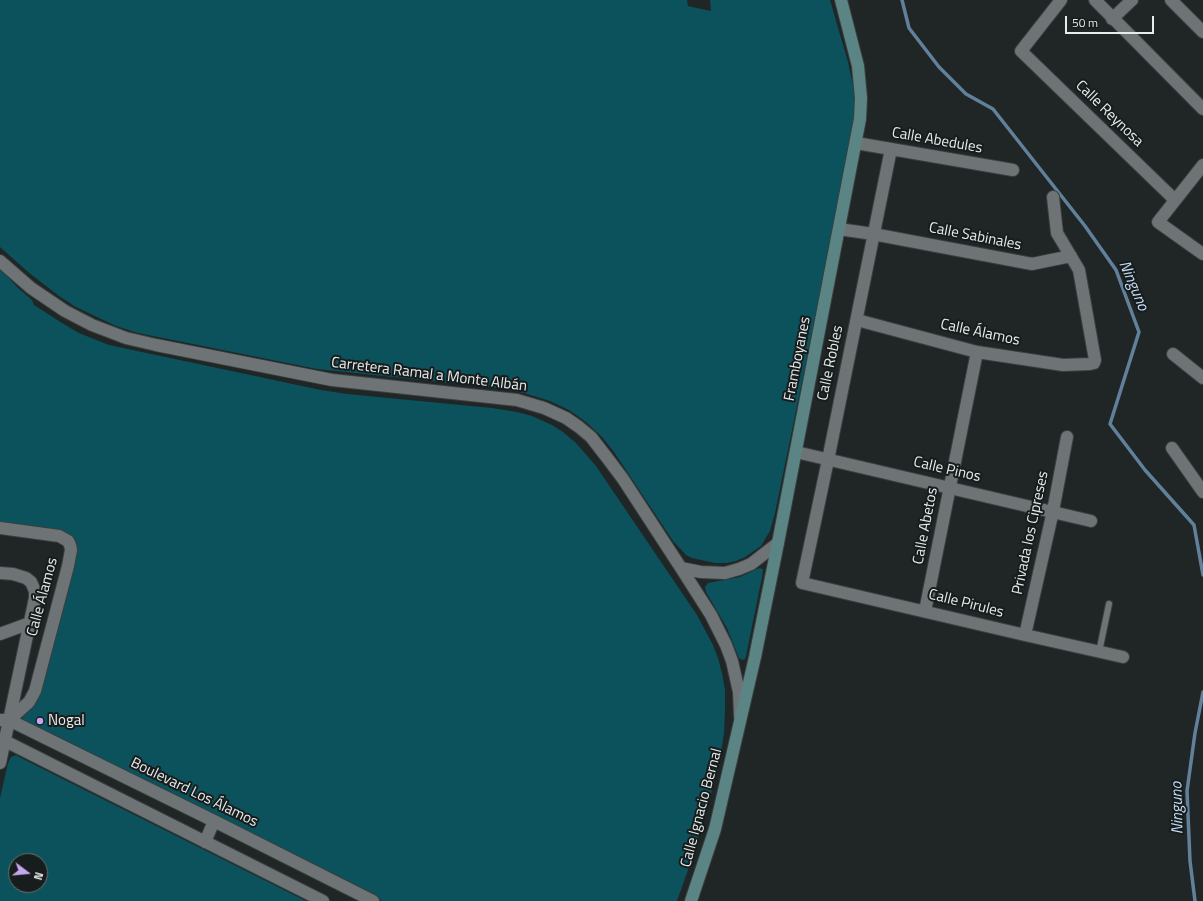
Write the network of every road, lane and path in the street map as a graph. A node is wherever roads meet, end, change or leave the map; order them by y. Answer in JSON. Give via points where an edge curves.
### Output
{"nodes":[{"id":1,"x":841,"y":0,"type":"edge"},
{"id":2,"x":1061,"y":0,"type":"edge"},
{"id":3,"x":1095,"y":0,"type":"edge"},
{"id":4,"x":1132,"y":0,"type":"edge"},
{"id":5,"x":1171,"y":0,"type":"edge"},
{"id":6,"x":1112,"y":18,"type":"junction"},
{"id":7,"x":1203,"y":32,"type":"edge"},
{"id":8,"x":1203,"y":109,"type":"edge"},
{"id":9,"x":856,"y":143,"type":"junction"},
{"id":10,"x":891,"y":149,"type":"junction"},
{"id":11,"x":1203,"y":165,"type":"edge"},
{"id":12,"x":1013,"y":170,"type":"dead end"},
{"id":13,"x":1053,"y":197,"type":"dead end"},
{"id":14,"x":1175,"y":200,"type":"junction"},
{"id":15,"x":839,"y":229,"type":"junction"},
{"id":16,"x":873,"y":234,"type":"junction"},
{"id":17,"x":1203,"y":254,"type":"edge"},
{"id":18,"x":1071,"y":256,"type":"junction"},
{"id":19,"x":0,"y":261,"type":"edge"},
{"id":20,"x":857,"y":320,"type":"junction"},
{"id":21,"x":977,"y":352,"type":"junction"},
{"id":22,"x":1173,"y":354,"type":"dead end"},
{"id":23,"x":1203,"y":378,"type":"edge"},
{"id":24,"x":1067,"y":437,"type":"dead end"},
{"id":25,"x":1172,"y":448,"type":"dead end"},
{"id":26,"x":796,"y":452,"type":"junction"},
{"id":27,"x":828,"y":460,"type":"junction"},
{"id":28,"x":950,"y":487,"type":"junction"},
{"id":29,"x":1203,"y":492,"type":"edge"},
{"id":30,"x":1052,"y":511,"type":"junction"},
{"id":31,"x":1091,"y":521,"type":"dead end"},
{"id":32,"x":0,"y":528,"type":"edge"},
{"id":33,"x":778,"y":543,"type":"junction"},
{"id":34,"x":681,"y":568,"type":"junction"},
{"id":35,"x":0,"y":573,"type":"edge"},
{"id":36,"x":802,"y":583,"type":"joint"},
{"id":37,"x":1108,"y":604,"type":"dead end"},
{"id":38,"x":925,"y":611,"type":"junction"},
{"id":39,"x":30,"y":622,"type":"junction"},
{"id":40,"x":0,"y":634,"type":"edge"},
{"id":41,"x":1025,"y":635,"type":"junction"},
{"id":42,"x":1100,"y":652,"type":"junction"},
{"id":43,"x":1123,"y":657,"type":"dead end"},
{"id":44,"x":5,"y":720,"type":"edge"},
{"id":45,"x":740,"y":723,"type":"junction"},
{"id":46,"x":2,"y":742,"type":"edge"},
{"id":47,"x":0,"y":763,"type":"edge"},
{"id":48,"x":214,"y":821,"type":"junction"},
{"id":49,"x":205,"y":842,"type":"junction"},
{"id":50,"x":323,"y":901,"type":"edge"},
{"id":51,"x":372,"y":901,"type":"edge"},
{"id":52,"x":691,"y":901,"type":"edge"}],
"edges":[{"from":1,"to":9,"type":"main road","name":"Framboyanes","via":[[860,82],[861,98]]},
{"from":2,"to":14,"type":"street","name":"Calle Reynosa","via":[[1021,51]]},
{"from":3,"to":6,"type":"street"},
{"from":4,"to":6,"type":"street"},
{"from":5,"to":7,"type":"street"},
{"from":6,"to":8,"type":"street"},
{"from":9,"to":10,"type":"street","name":"Calle Abedules"},
{"from":9,"to":15,"type":"main road","name":"Framboyanes"},
{"from":10,"to":12,"type":"street","name":"Calle Abedules"},
{"from":10,"to":16,"type":"street","name":"Calle Robles"},
{"from":11,"to":14,"type":"street"},
{"from":13,"to":18,"type":"street","via":[[1057,233]]},
{"from":14,"to":17,"type":"street","via":[[1158,222]]},
{"from":15,"to":16,"type":"street","name":"Calle Sabinales"},
{"from":15,"to":26,"type":"main road","name":"Framboyanes"},
{"from":16,"to":18,"type":"street","name":"Calle Sabinales","via":[[1032,264]]},
{"from":16,"to":20,"type":"street","name":"Calle Robles"},
{"from":18,"to":21,"type":"street","name":"Calle Álamos","via":[[1079,270],[1094,363],[1063,365]]},
{"from":19,"to":34,"type":"street","name":"Carretera Ramal a Monte Albán","via":[[31,288],[65,311],[126,338],[332,380],[517,400],[555,412],[579,427],[599,447]]},
{"from":20,"to":21,"type":"street","name":"Calle Álamos"},
{"from":20,"to":27,"type":"street","name":"Calle Robles"},
{"from":21,"to":28,"type":"street","name":"Calle Abetos"},
{"from":22,"to":23,"type":"street"},
{"from":24,"to":30,"type":"street","name":"Privada los Cipreses"},
{"from":25,"to":29,"type":"street"},
{"from":26,"to":27,"type":"street","name":"Calle Pinos"},
{"from":26,"to":33,"type":"main road","name":"Framboyanes"},
{"from":27,"to":28,"type":"street","name":"Calle Pinos"},
{"from":27,"to":36,"type":"street","name":"Calle Robles"},
{"from":28,"to":30,"type":"street","name":"Calle Pinos"},
{"from":28,"to":38,"type":"street","name":"Calle Abetos"},
{"from":30,"to":31,"type":"street","name":"Calle Pinos"},
{"from":30,"to":41,"type":"street","name":"Privada los Cipreses"},
{"from":32,"to":44,"type":"street","name":"Calle Álamos","via":[[59,536],[68,540],[71,550],[35,691],[29,702]]},
{"from":33,"to":34,"type":"street","via":[[751,564],[739,569],[716,573]]},
{"from":33,"to":45,"type":"main road","name":"Framboyanes"},
{"from":34,"to":45,"type":"street","name":"Carretera Ramal a Monte Albán","via":[[726,645],[739,692]]},
{"from":35,"to":39,"type":"street","via":[[20,576],[34,586],[35,598]]},
{"from":36,"to":38,"type":"street","name":"Calle Pirules"},
{"from":37,"to":42,"type":"lane"},
{"from":38,"to":41,"type":"street","name":"Calle Pirules"},
{"from":39,"to":40,"type":"street"},
{"from":39,"to":44,"type":"street"},
{"from":41,"to":42,"type":"street","name":"Calle Pirules"},
{"from":42,"to":43,"type":"street","name":"Calle Pirules"},
{"from":44,"to":46,"type":"street"},
{"from":44,"to":48,"type":"street","name":"Boulevard Los Álamos"},
{"from":45,"to":52,"type":"main road","name":"Calle Ignacio Bernal","via":[[715,829]]},
{"from":46,"to":47,"type":"street"},
{"from":46,"to":49,"type":"street"},
{"from":48,"to":49,"type":"street"},
{"from":48,"to":51,"type":"street","name":"Boulevard Los Álamos"},
{"from":49,"to":50,"type":"street"}]}
